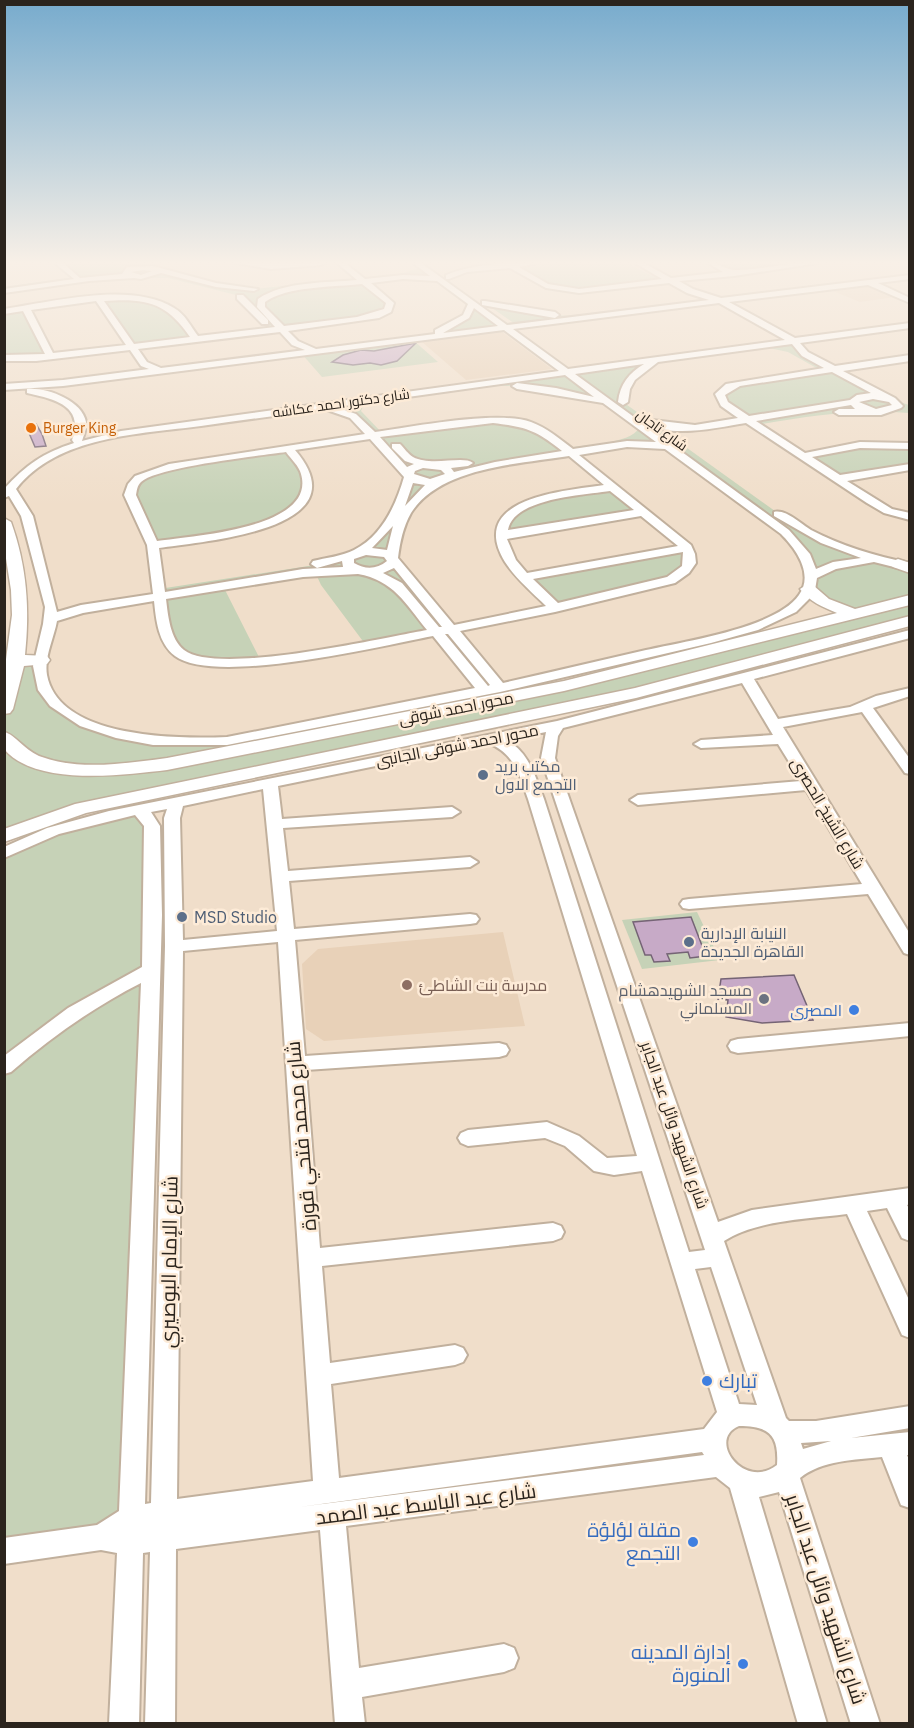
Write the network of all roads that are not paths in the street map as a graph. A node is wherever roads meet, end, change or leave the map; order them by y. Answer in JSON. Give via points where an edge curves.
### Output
{"nodes":[{"id":1,"x":44,"y":344,"type":"edge"},
{"id":2,"x":154,"y":344,"type":"edge"},
{"id":3,"x":284,"y":344,"type":"edge"},
{"id":4,"x":297,"y":344,"type":"edge"},
{"id":5,"x":381,"y":344,"type":"edge"},
{"id":6,"x":528,"y":344,"type":"edge"},
{"id":7,"x":542,"y":344,"type":"edge"},
{"id":8,"x":776,"y":344,"type":"edge"},
{"id":9,"x":796,"y":344,"type":"edge"},
{"id":10,"x":132,"y":346,"type":"junction"},
{"id":11,"x":759,"y":346,"type":"junction"},
{"id":12,"x":317,"y":351,"type":"junction"},
{"id":13,"x":50,"y":356,"type":"junction"},
{"id":14,"x":277,"y":356,"type":"junction"},
{"id":15,"x":4,"y":358,"type":"edge"},
{"id":16,"x":664,"y":359,"type":"junction"},
{"id":17,"x":906,"y":360,"type":"edge"},
{"id":18,"x":144,"y":364,"type":"junction"},
{"id":19,"x":826,"y":370,"type":"junction"},
{"id":20,"x":161,"y":371,"type":"junction"},
{"id":21,"x":580,"y":371,"type":"junction"},
{"id":22,"x":568,"y":373,"type":"junction"},
{"id":23,"x":129,"y":375,"type":"junction"},
{"id":24,"x":56,"y":384,"type":"junction"},
{"id":25,"x":474,"y":385,"type":"junction"},
{"id":26,"x":9,"y":387,"type":"edge"},
{"id":27,"x":55,"y":397,"type":"junction"},
{"id":28,"x":369,"y":399,"type":"junction"},
{"id":29,"x":890,"y":399,"type":"junction"},
{"id":30,"x":854,"y":401,"type":"junction"},
{"id":31,"x":610,"y":404,"type":"junction"},
{"id":32,"x":319,"y":406,"type":"junction"},
{"id":33,"x":621,"y":406,"type":"junction"},
{"id":34,"x":907,"y":409,"type":"edge"},
{"id":35,"x":878,"y":411,"type":"junction"},
{"id":36,"x":752,"y":422,"type":"junction"},
{"id":37,"x":652,"y":423,"type":"junction"},
{"id":38,"x":639,"y":424,"type":"junction"},
{"id":39,"x":378,"y":435,"type":"junction"},
{"id":40,"x":688,"y":437,"type":"dead end"},
{"id":41,"x":80,"y":445,"type":"junction"},
{"id":42,"x":909,"y":446,"type":"edge"},
{"id":43,"x":669,"y":447,"type":"junction"},
{"id":44,"x":288,"y":448,"type":"junction"},
{"id":45,"x":568,"y":450,"type":"junction"},
{"id":46,"x":803,"y":456,"type":"junction"},
{"id":47,"x":433,"y":465,"type":"junction"},
{"id":48,"x":909,"y":467,"type":"edge"},
{"id":49,"x":408,"y":475,"type":"junction"},
{"id":50,"x":445,"y":479,"type":"junction"},
{"id":51,"x":838,"y":479,"type":"junction"},
{"id":52,"x":613,"y":487,"type":"junction"},
{"id":53,"x":8,"y":492,"type":"edge"},
{"id":54,"x":909,"y":507,"type":"edge"},
{"id":55,"x":888,"y":511,"type":"junction"},
{"id":56,"x":644,"y":512,"type":"junction"},
{"id":57,"x":909,"y":517,"type":"edge"},
{"id":58,"x":786,"y":519,"type":"junction"},
{"id":59,"x":771,"y":521,"type":"junction"},
{"id":60,"x":4,"y":522,"type":"edge"},
{"id":61,"x":501,"y":535,"type":"junction"},
{"id":62,"x":153,"y":545,"type":"junction"},
{"id":63,"x":687,"y":548,"type":"junction"},
{"id":64,"x":355,"y":553,"type":"junction"},
{"id":65,"x":393,"y":559,"type":"junction"},
{"id":66,"x":882,"y":561,"type":"junction"},
{"id":67,"x":906,"y":566,"type":"edge"},
{"id":68,"x":361,"y":571,"type":"junction"},
{"id":69,"x":525,"y":577,"type":"junction"},
{"id":70,"x":809,"y":582,"type":"junction"},
{"id":71,"x":160,"y":593,"type":"junction"},
{"id":72,"x":58,"y":599,"type":"junction"},
{"id":73,"x":909,"y":600,"type":"edge"},
{"id":74,"x":555,"y":608,"type":"junction"},
{"id":75,"x":850,"y":614,"type":"junction"},
{"id":76,"x":52,"y":618,"type":"junction"},
{"id":77,"x":909,"y":620,"type":"edge"},
{"id":78,"x":451,"y":630,"type":"junction"},
{"id":79,"x":437,"y":632,"type":"junction"},
{"id":80,"x":904,"y":635,"type":"edge"},
{"id":81,"x":909,"y":649,"type":"edge"},
{"id":82,"x":41,"y":660,"type":"junction"},
{"id":83,"x":15,"y":661,"type":"junction"},
{"id":84,"x":746,"y":678,"type":"junction"},
{"id":85,"x":500,"y":687,"type":"junction"},
{"id":86,"x":485,"y":691,"type":"junction"},
{"id":87,"x":909,"y":692,"type":"edge"},
{"id":88,"x":864,"y":705,"type":"junction"},
{"id":89,"x":4,"y":709,"type":"edge"},
{"id":90,"x":362,"y":721,"type":"junction"},
{"id":91,"x":774,"y":724,"type":"junction"},
{"id":92,"x":557,"y":725,"type":"junction"},
{"id":93,"x":4,"y":737,"type":"edge"},
{"id":94,"x":488,"y":738,"type":"junction"},
{"id":95,"x":783,"y":739,"type":"junction"},
{"id":96,"x":434,"y":742,"type":"junction"},
{"id":97,"x":701,"y":744,"type":"dead end"},
{"id":98,"x":115,"y":770,"type":"junction"},
{"id":99,"x":909,"y":770,"type":"edge"},
{"id":100,"x":270,"y":782,"type":"junction"},
{"id":101,"x":810,"y":785,"type":"junction"},
{"id":102,"x":562,"y":797,"type":"junction"},
{"id":103,"x":536,"y":799,"type":"junction"},
{"id":104,"x":638,"y":800,"type":"dead end"},
{"id":105,"x":177,"y":801,"type":"junction"},
{"id":106,"x":134,"y":804,"type":"junction"},
{"id":107,"x":453,"y":812,"type":"dead end"},
{"id":108,"x":275,"y":824,"type":"junction"},
{"id":109,"x":4,"y":836,"type":"edge"},
{"id":110,"x":4,"y":853,"type":"edge"},
{"id":111,"x":470,"y":862,"type":"dead end"},
{"id":112,"x":281,"y":878,"type":"junction"},
{"id":113,"x":873,"y":888,"type":"junction"},
{"id":114,"x":689,"y":904,"type":"dead end"},
{"id":115,"x":470,"y":919,"type":"dead end"},
{"id":116,"x":286,"y":935,"type":"junction"},
{"id":117,"x":908,"y":944,"type":"edge"},
{"id":118,"x":174,"y":946,"type":"junction"},
{"id":119,"x":152,"y":970,"type":"junction"},
{"id":120,"x":909,"y":1029,"type":"edge"},
{"id":121,"x":738,"y":1046,"type":"dead end"},
{"id":122,"x":499,"y":1050,"type":"dead end"},
{"id":123,"x":294,"y":1064,"type":"junction"},
{"id":124,"x":4,"y":1067,"type":"edge"},
{"id":125,"x":468,"y":1138,"type":"dead end"},
{"id":126,"x":649,"y":1162,"type":"junction"},
{"id":127,"x":901,"y":1198,"type":"edge"},
{"id":128,"x":853,"y":1204,"type":"junction"},
{"id":129,"x":553,"y":1232,"type":"dead end"},
{"id":130,"x":909,"y":1232,"type":"edge"},
{"id":131,"x":717,"y":1247,"type":"junction"},
{"id":132,"x":311,"y":1258,"type":"junction"},
{"id":133,"x":681,"y":1262,"type":"junction"},
{"id":134,"x":909,"y":1328,"type":"edge"},
{"id":135,"x":455,"y":1355,"type":"dead end"},
{"id":136,"x":319,"y":1375,"type":"junction"},
{"id":137,"x":731,"y":1417,"type":"junction"},
{"id":138,"x":909,"y":1417,"type":"edge"},
{"id":139,"x":780,"y":1428,"type":"junction"},
{"id":140,"x":714,"y":1439,"type":"junction"},
{"id":141,"x":900,"y":1444,"type":"edge"},
{"id":142,"x":788,"y":1472,"type":"junction"},
{"id":143,"x":731,"y":1473,"type":"junction"},
{"id":144,"x":909,"y":1496,"type":"edge"},
{"id":145,"x":329,"y":1504,"type":"junction"},
{"id":146,"x":164,"y":1526,"type":"junction"},
{"id":147,"x":130,"y":1530,"type":"junction"},
{"id":148,"x":4,"y":1551,"type":"edge"},
{"id":149,"x":504,"y":1658,"type":"dead end"},
{"id":150,"x":346,"y":1685,"type":"junction"},
{"id":151,"x":124,"y":1724,"type":"edge"},
{"id":152,"x":160,"y":1724,"type":"edge"},
{"id":153,"x":350,"y":1724,"type":"edge"},
{"id":154,"x":813,"y":1724,"type":"edge"},
{"id":155,"x":866,"y":1724,"type":"edge"}],
"edges":[{"from":1,"to":13,"type":"street"},
{"from":2,"to":10,"type":"street"},
{"from":3,"to":14,"type":"street","via":[[285,350]]},
{"from":4,"to":12,"type":"street"},
{"from":5,"to":12,"type":"street"},
{"from":6,"to":22,"type":"street","name":"شارع تاجان"},
{"from":7,"to":21,"type":"street","name":"شارع تاجان"},
{"from":8,"to":11,"type":"street","name":"شارع دكتور احمد عكاشه"},
{"from":9,"to":19,"type":"street"},
{"from":10,"to":13,"type":"street"},
{"from":10,"to":18,"type":"street"},
{"from":11,"to":16,"type":"street","name":"شارع دكتور احمد عكاشه"},
{"from":11,"to":19,"type":"street","via":[[788,352]]},
{"from":12,"to":14,"type":"street"},
{"from":13,"to":15,"type":"street"},
{"from":14,"to":20,"type":"street"},
{"from":16,"to":21,"type":"street","name":"شارع دكتور احمد عكاشه"},
{"from":16,"to":33,"type":"street","via":[[632,378]]},
{"from":17,"to":19,"type":"street"},
{"from":18,"to":20,"type":"street"},
{"from":18,"to":23,"type":"street"},
{"from":19,"to":29,"type":"street"},
{"from":19,"to":30,"type":"street","via":[[850,387]]},
{"from":19,"to":36,"type":"street","via":[[738,383],[723,390],[720,399],[724,404]]},
{"from":20,"to":23,"type":"street"},
{"from":21,"to":22,"type":"street","name":"شارع دكتور احمد عكاشه"},
{"from":21,"to":33,"type":"street","name":"شارع تاجان"},
{"from":22,"to":25,"type":"street","name":"شارع دكتور احمد عكاشه"},
{"from":22,"to":31,"type":"street","name":"شارع تاجان"},
{"from":23,"to":24,"type":"street"},
{"from":24,"to":26,"type":"street"},
{"from":24,"to":27,"type":"street","via":[[48,389]]},
{"from":25,"to":28,"type":"street","name":"شارع دكتور احمد عكاشه"},
{"from":25,"to":31,"type":"street","via":[[546,389]]},
{"from":26,"to":27,"type":"street"},
{"from":27,"to":41,"type":"street","via":[[73,407],[81,417],[77,440]]},
{"from":28,"to":32,"type":"street","name":"شارع دكتور احمد عكاشه"},
{"from":28,"to":39,"type":"street","via":[[361,411]]},
{"from":29,"to":30,"type":"street","via":[[866,396]]},
{"from":29,"to":34,"type":"street"},
{"from":29,"to":35,"type":"street","via":[[898,406]]},
{"from":30,"to":35,"type":"street","via":[[859,407]]},
{"from":30,"to":36,"type":"street"},
{"from":31,"to":33,"type":"street","name":"شارع تاجان"},
{"from":32,"to":39,"type":"street","via":[[348,413]]},
{"from":32,"to":41,"type":"street","name":"شارع دكتور احمد عكاشه","via":[[149,429]]},
{"from":33,"to":37,"type":"street","name":"شارع تاجان","via":[[632,408]]},
{"from":33,"to":38,"type":"street","name":"شارع تاجان"},
{"from":34,"to":35,"type":"street"},
{"from":35,"to":36,"type":"street"},
{"from":36,"to":37,"type":"street","via":[[695,428]]},
{"from":36,"to":40,"type":"street"},
{"from":36,"to":46,"type":"street"},
{"from":37,"to":58,"type":"street","name":"شارع تاجان"},
{"from":38,"to":43,"type":"street","name":"شارع تاجان"},
{"from":38,"to":45,"type":"street","via":[[638,431],[629,437]]},
{"from":39,"to":44,"type":"street"},
{"from":39,"to":45,"type":"street","via":[[511,421],[541,429]]},
{"from":39,"to":47,"type":"street","via":[[409,459]]},
{"from":39,"to":49,"type":"street"},
{"from":41,"to":53,"type":"street","name":"شارع دكتور احمد عكاشه","via":[[30,468]]},
{"from":42,"to":46,"type":"street","via":[[860,446]]},
{"from":43,"to":45,"type":"street","via":[[636,443]]},
{"from":43,"to":59,"type":"street","name":"شارع تاجان"},
{"from":44,"to":62,"type":"street","via":[[308,480],[304,496],[288,516],[258,527]]},
{"from":44,"to":62,"type":"street","via":[[173,466],[139,478],[129,489],[130,495]]},
{"from":45,"to":47,"type":"street"},
{"from":45,"to":50,"type":"street"},
{"from":45,"to":52,"type":"street"},
{"from":46,"to":51,"type":"street"},
{"from":47,"to":49,"type":"street","via":[[413,468]]},
{"from":47,"to":50,"type":"street","via":[[451,472]]},
{"from":48,"to":51,"type":"street"},
{"from":49,"to":50,"type":"street","via":[[423,482]]},
{"from":49,"to":64,"type":"street","via":[[405,494],[387,530]]},
{"from":50,"to":65,"type":"street","via":[[413,501],[397,531]]},
{"from":51,"to":55,"type":"street"},
{"from":52,"to":56,"type":"street"},
{"from":52,"to":61,"type":"street","via":[[524,505],[506,518]]},
{"from":53,"to":72,"type":"street","via":[[27,516]]},
{"from":54,"to":55,"type":"street"},
{"from":55,"to":57,"type":"street"},
{"from":56,"to":61,"type":"street"},
{"from":56,"to":63,"type":"street"},
{"from":58,"to":59,"type":"street"},
{"from":58,"to":66,"type":"street","name":"شارع تاجان","via":[[816,538]]},
{"from":59,"to":70,"type":"street","name":"شارع تاجان","via":[[804,553]]},
{"from":60,"to":83,"type":"main road","via":[[19,569]]},
{"from":61,"to":69,"type":"street","via":[[508,556]]},
{"from":62,"to":71,"type":"street"},
{"from":63,"to":69,"type":"street"},
{"from":63,"to":74,"type":"street","via":[[692,556],[691,565],[671,580]]},
{"from":64,"to":65,"type":"street","via":[[381,551]]},
{"from":64,"to":68,"type":"street","via":[[346,561]]},
{"from":64,"to":71,"type":"street","via":[[315,565]]},
{"from":65,"to":68,"type":"street","via":[[380,570]]},
{"from":65,"to":78,"type":"street"},
{"from":66,"to":67,"type":"street","name":"شارع تاجان"},
{"from":66,"to":70,"type":"street","via":[[833,566]]},
{"from":68,"to":71,"type":"street","via":[[303,573]]},
{"from":68,"to":79,"type":"street","via":[[398,586]]},
{"from":69,"to":74,"type":"street"},
{"from":70,"to":75,"type":"main road","via":[[824,602]]},
{"from":70,"to":85,"type":"street","via":[[804,599],[793,608],[750,628]]},
{"from":71,"to":72,"type":"street","via":[[81,601]]},
{"from":71,"to":76,"type":"street"},
{"from":71,"to":79,"type":"street","via":[[167,633],[177,651],[209,663],[274,660]]},
{"from":72,"to":76,"type":"street"},
{"from":73,"to":75,"type":"main road","name":"محور احمد شوقى"},
{"from":74,"to":78,"type":"street"},
{"from":75,"to":77,"type":"main road"},
{"from":75,"to":90,"type":"main road","name":"محور احمد شوقى","via":[[616,674]]},
{"from":76,"to":82,"type":"street"},
{"from":77,"to":96,"type":"main road","name":"محور احمد شوقى"},
{"from":78,"to":79,"type":"street"},
{"from":78,"to":85,"type":"street"},
{"from":79,"to":86,"type":"street"},
{"from":80,"to":81,"type":"street"},
{"from":80,"to":84,"type":"street","name":"محور احمد شوقى الجانبى"},
{"from":82,"to":83,"type":"main road"},
{"from":82,"to":90,"type":"street","via":[[45,691],[62,709],[87,724],[154,741],[227,741]]},
{"from":83,"to":89,"type":"main road"},
{"from":84,"to":91,"type":"street","name":"شارع الشيخ الحصرى"},
{"from":84,"to":92,"type":"street","name":"محور احمد شوقى الجانبى"},
{"from":85,"to":86,"type":"street"},
{"from":86,"to":90,"type":"street"},
{"from":87,"to":88,"type":"street"},
{"from":88,"to":91,"type":"street","via":[[851,711]]},
{"from":88,"to":99,"type":"street"},
{"from":90,"to":98,"type":"main road","name":"محور احمد شوقى","via":[[167,764]]},
{"from":91,"to":95,"type":"street","name":"شارع الشيخ الحصرى"},
{"from":92,"to":94,"type":"street","name":"محور احمد شوقى الجانبى"},
{"from":92,"to":102,"type":"street","name":"شارع الشهيد وائل عبد الجابر","via":[[548,758]]},
{"from":93,"to":98,"type":"main road","name":"محور احمد شوقى","via":[[26,756],[45,763],[83,771]]},
{"from":94,"to":96,"type":"street","name":"محور احمد شوقى الجانبى"},
{"from":94,"to":103,"type":"street","name":"شارع الشهيد وائل عبد الجابر","via":[[515,753]]},
{"from":95,"to":97,"type":"street"},
{"from":95,"to":101,"type":"street","name":"شارع الشيخ الحصرى"},
{"from":96,"to":100,"type":"street","name":"محور احمد شوقى الجانبى"},
{"from":96,"to":106,"type":"main road","name":"محور احمد شوقى"},
{"from":98,"to":106,"type":"main road","via":[[116,787]]},
{"from":100,"to":105,"type":"street","name":"محور احمد شوقى الجانبى"},
{"from":100,"to":108,"type":"street","name":"شارع محمد فتحي قورة"},
{"from":101,"to":104,"type":"street"},
{"from":101,"to":113,"type":"street","name":"شارع الشيخ الحصرى"},
{"from":102,"to":103,"type":"street"},
{"from":102,"to":131,"type":"street","name":"شارع الشهيد وائل عبد الجابر"},
{"from":103,"to":126,"type":"street","name":"شارع الشهيد وائل عبد الجابر"},
{"from":105,"to":106,"type":"street","name":"محور احمد شوقى الجانبى"},
{"from":105,"to":118,"type":"street","name":"شارع الإمام البوصيري","via":[[172,818]]},
{"from":106,"to":109,"type":"main road","name":"محور احمد شوقى","via":[[52,817]]},
{"from":106,"to":110,"type":"street","name":"محور احمد شوقى الجانبى","via":[[53,831]]},
{"from":106,"to":119,"type":"street","name":"شارع الإمام البوصيري","via":[[152,826]]},
{"from":107,"to":108,"type":"street"},
{"from":108,"to":112,"type":"street","name":"شارع محمد فتحي قورة"},
{"from":111,"to":112,"type":"street"},
{"from":112,"to":116,"type":"street","name":"شارع محمد فتحي قورة"},
{"from":113,"to":114,"type":"street"},
{"from":113,"to":117,"type":"street","name":"شارع الشيخ الحصرى"},
{"from":115,"to":116,"type":"street"},
{"from":116,"to":118,"type":"street"},
{"from":116,"to":123,"type":"street","name":"شارع محمد فتحي قورة"},
{"from":118,"to":146,"type":"street","name":"شارع الإمام البوصيري"},
{"from":119,"to":124,"type":"street","via":[[66,1017]]},
{"from":119,"to":147,"type":"street","name":"شارع الإمام البوصيري"},
{"from":120,"to":121,"type":"street"},
{"from":122,"to":123,"type":"street"},
{"from":123,"to":132,"type":"street","name":"شارع محمد فتحي قورة"},
{"from":125,"to":126,"type":"street","via":[[547,1131],[572,1141],[601,1165]]},
{"from":126,"to":133,"type":"street","name":"شارع الشهيد وائل عبد الجابر"},
{"from":127,"to":128,"type":"street"},
{"from":127,"to":130,"type":"street"},
{"from":128,"to":131,"type":"street","via":[[745,1220],[728,1227]]},
{"from":128,"to":134,"type":"street"},
{"from":129,"to":132,"type":"street"},
{"from":131,"to":133,"type":"street"},
{"from":131,"to":139,"type":"street","name":"شارع الشهيد وائل عبد الجابر"},
{"from":132,"to":136,"type":"street","name":"شارع محمد فتحي قورة"},
{"from":133,"to":137,"type":"street","name":"شارع الشهيد وائل عبد الجابر"},
{"from":135,"to":136,"type":"street"},
{"from":136,"to":145,"type":"street","name":"شارع محمد فتحي قورة"},
{"from":137,"to":139,"type":"street","via":[[752,1413]]},
{"from":137,"to":140,"type":"street","via":[[717,1430]]},
{"from":138,"to":139,"type":"street","via":[[816,1432]]},
{"from":139,"to":142,"type":"street","via":[[792,1451]]},
{"from":140,"to":143,"type":"street","via":[[714,1448]]},
{"from":140,"to":145,"type":"street","name":"شارع عبد الباسط عبد الصمد"},
{"from":141,"to":142,"type":"street","via":[[821,1455]]},
{"from":141,"to":144,"type":"street"},
{"from":142,"to":143,"type":"street","via":[[768,1484],[757,1485]]},
{"from":142,"to":155,"type":"street","name":"شارع الشهيد وائل عبد الجابر"},
{"from":143,"to":145,"type":"street","name":"شارع عبد الباسط عبد الصمد"},
{"from":143,"to":154,"type":"street"},
{"from":145,"to":146,"type":"street","name":"شارع عبد الباسط عبد الصمد"},
{"from":145,"to":150,"type":"street","name":"شارع محمد فتحي قورة"},
{"from":146,"to":147,"type":"street","name":"شارع عبد الباسط عبد الصمد"},
{"from":146,"to":152,"type":"street","name":"شارع الإمام البوصيري"},
{"from":147,"to":148,"type":"street","name":"شارع عبد الباسط عبد الصمد"},
{"from":147,"to":151,"type":"street","name":"شارع الإمام البوصيري"},
{"from":149,"to":150,"type":"street"},
{"from":150,"to":153,"type":"street","name":"شارع محمد فتحي قورة"}]}
